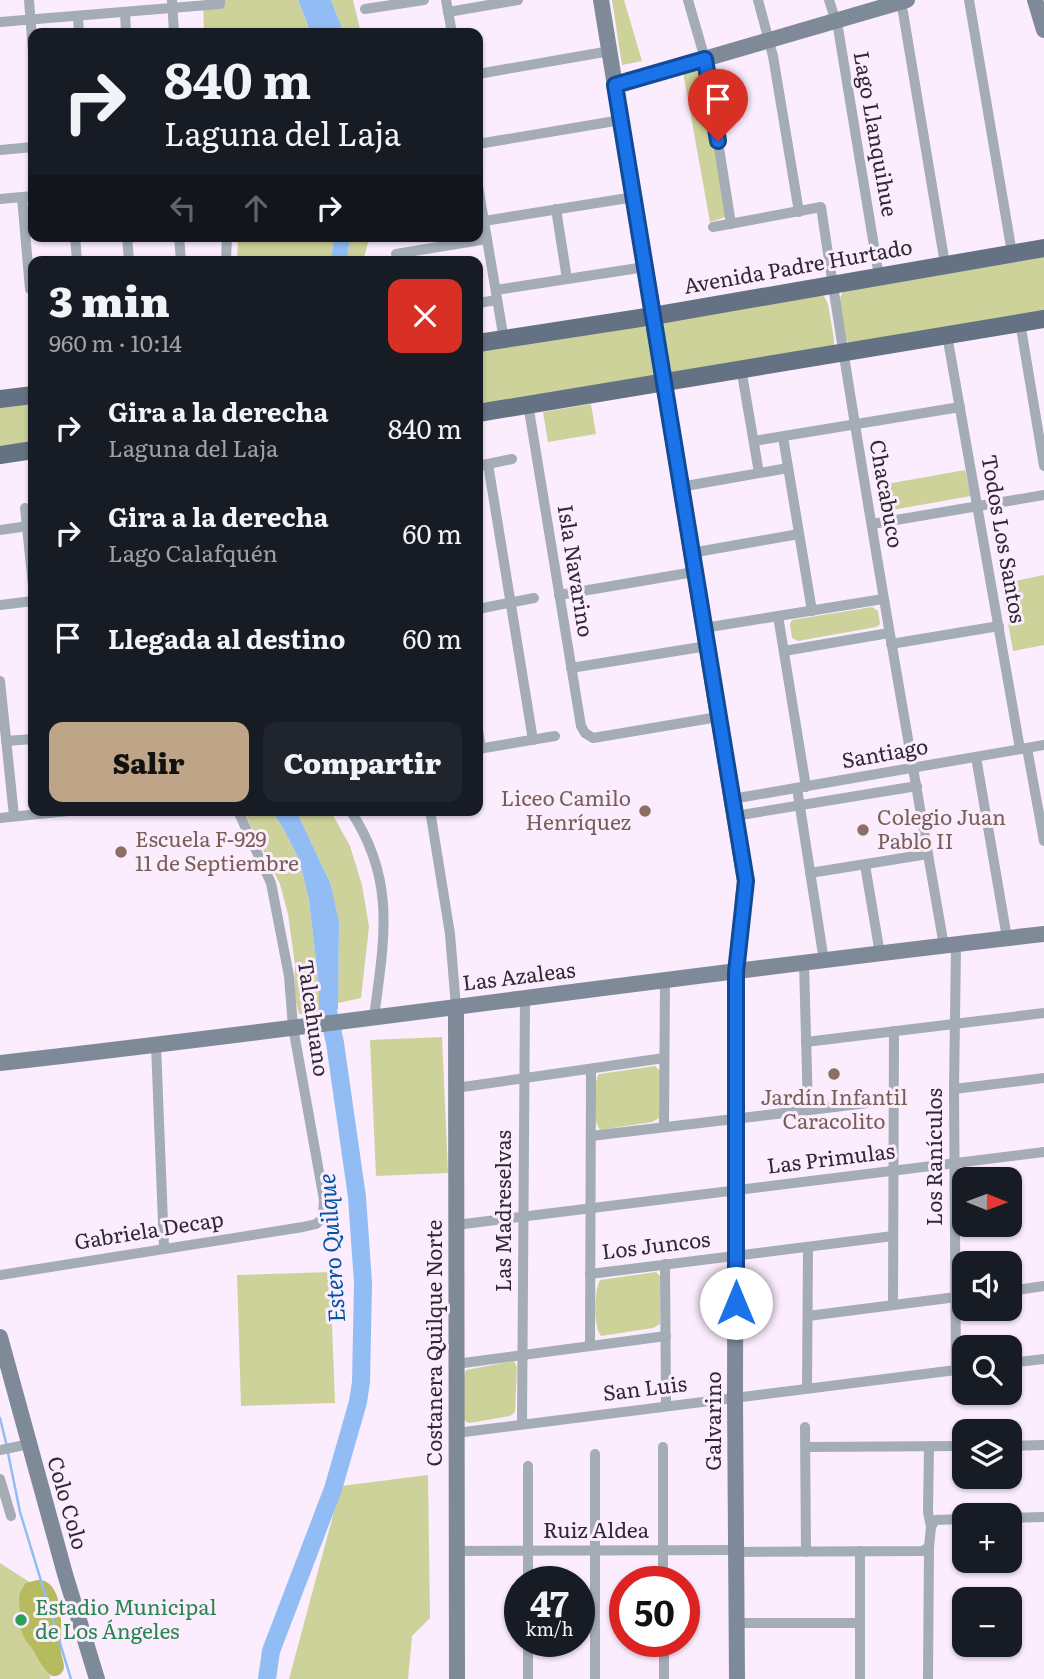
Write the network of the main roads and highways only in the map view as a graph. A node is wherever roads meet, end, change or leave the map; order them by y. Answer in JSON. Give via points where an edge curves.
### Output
{"nodes":[{"id":1,"x":601,"y":0,"type":"edge"},
{"id":2,"x":1035,"y":0,"type":"edge"},
{"id":3,"x":902,"y":1,"type":"edge"},
{"id":4,"x":1044,"y":30,"type":"edge"},
{"id":5,"x":615,"y":85,"type":"junction"},
{"id":6,"x":1044,"y":248,"type":"edge"},
{"id":7,"x":653,"y":316,"type":"junction"},
{"id":8,"x":1044,"y":319,"type":"edge"},
{"id":9,"x":483,"y":343,"type":"edge"},
{"id":10,"x":664,"y":382,"type":"junction"},
{"id":11,"x":28,"y":396,"type":"edge"},
{"id":12,"x":0,"y":399,"type":"edge"},
{"id":13,"x":483,"y":411,"type":"edge"},
{"id":14,"x":28,"y":451,"type":"edge"},
{"id":15,"x":0,"y":454,"type":"edge"},
{"id":16,"x":1044,"y":934,"type":"edge"},
{"id":17,"x":736,"y":972,"type":"junction"},
{"id":18,"x":456,"y":1007,"type":"junction"},
{"id":19,"x":0,"y":1063,"type":"edge"},
{"id":20,"x":0,"y":1336,"type":"edge"},
{"id":21,"x":97,"y":1679,"type":"edge"},
{"id":22,"x":457,"y":1679,"type":"edge"},
{"id":23,"x":737,"y":1679,"type":"edge"}],
"edges":[{"from":1,"to":5,"type":"main road","name":"Galvarino"},
{"from":2,"to":4,"type":"main road"},
{"from":3,"to":5,"type":"main road"},
{"from":5,"to":7,"type":"main road","name":"Galvarino"},
{"from":6,"to":7,"type":"main road","name":"Avenida Padre Hurtado"},
{"from":7,"to":9,"type":"main road","name":"Avenida Padre Hurtado"},
{"from":7,"to":10,"type":"main road","name":"Galvarino"},
{"from":8,"to":10,"type":"main road"},
{"from":10,"to":13,"type":"main road"},
{"from":10,"to":17,"type":"main road","name":"Galvarino","via":[[746,881]]},
{"from":11,"to":12,"type":"main road"},
{"from":14,"to":15,"type":"main road"},
{"from":16,"to":17,"type":"main road","name":"Las Azaleas"},
{"from":17,"to":18,"type":"main road","name":"Las Azaleas"},
{"from":17,"to":23,"type":"main road","name":"Galvarino"},
{"from":18,"to":19,"type":"main road","name":"Las Azaleas"},
{"from":18,"to":22,"type":"main road","name":"Costanera Quilque Norte"},
{"from":20,"to":21,"type":"main road","name":"Colo Colo","via":[[24,1445]]}]}
